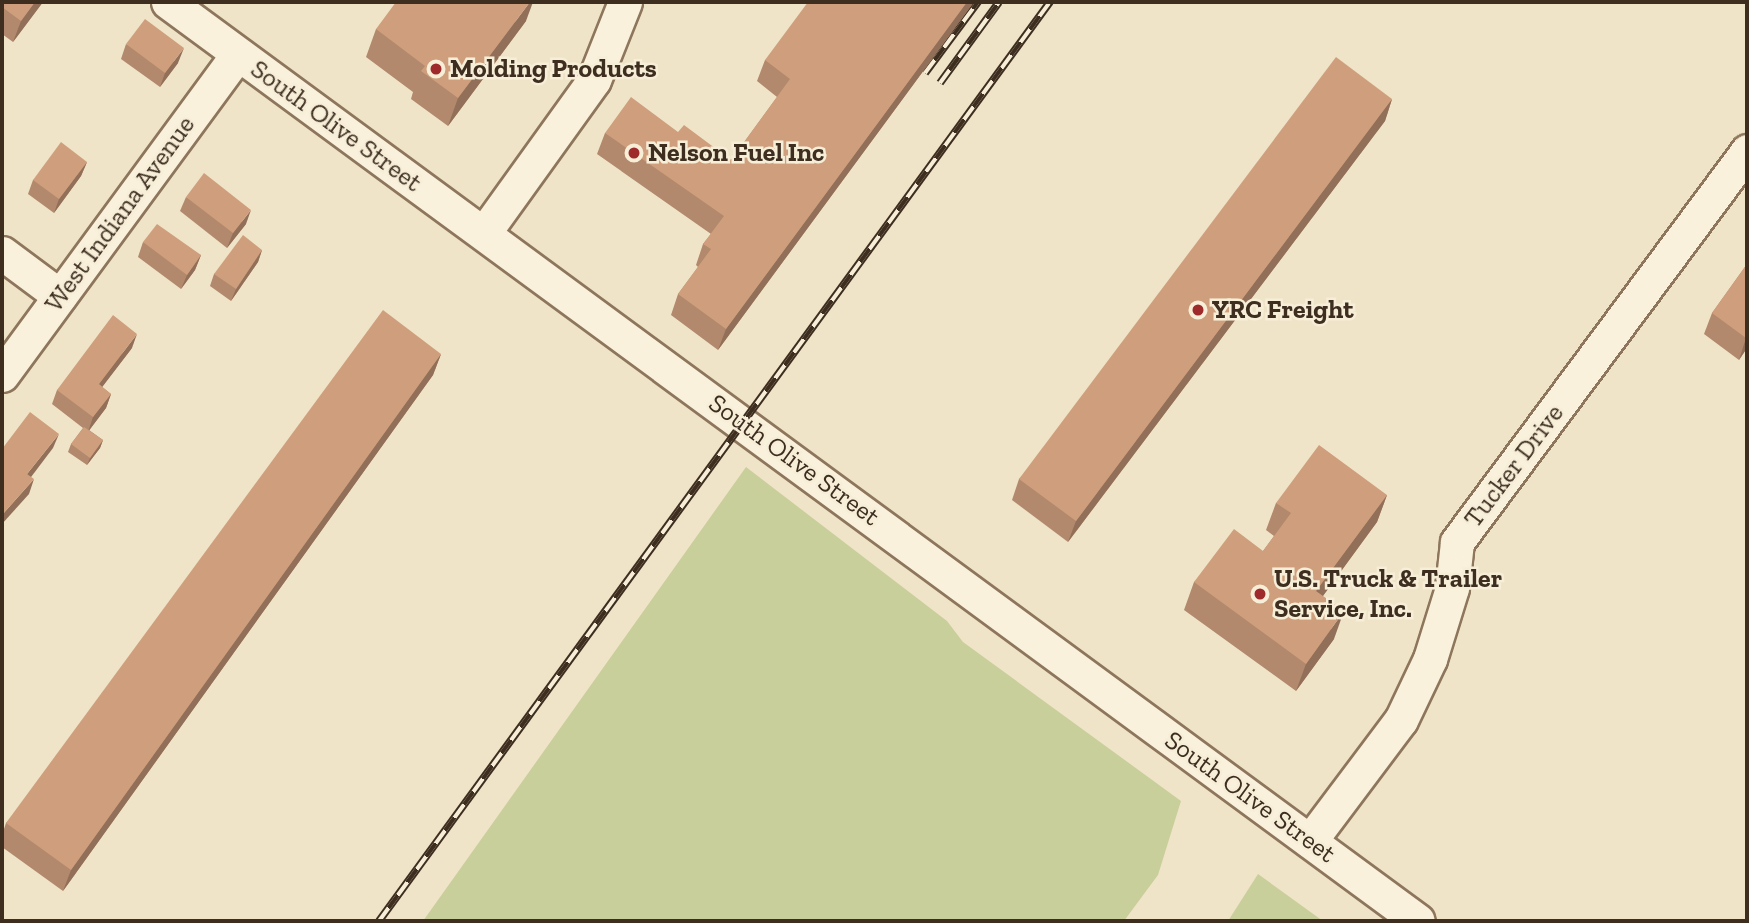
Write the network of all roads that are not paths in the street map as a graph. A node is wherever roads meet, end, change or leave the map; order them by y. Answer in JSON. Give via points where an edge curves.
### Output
{"nodes":[{"id":1,"x":168,"y":2,"type":"edge"},
{"id":2,"x":625,"y":2,"type":"edge"},
{"id":3,"x":238,"y":54,"type":"junction"},
{"id":4,"x":1747,"y":151,"type":"edge"},
{"id":5,"x":484,"y":233,"type":"junction"},
{"id":6,"x":2,"y":253,"type":"edge"},
{"id":7,"x":60,"y":296,"type":"junction"},
{"id":8,"x":2,"y":375,"type":"edge"},
{"id":9,"x":1310,"y":841,"type":"junction"},
{"id":10,"x":1419,"y":921,"type":"edge"}],
"edges":[{"from":1,"to":3,"type":"street","name":"South Olive Street"},
{"from":2,"to":5,"type":"street","via":[[594,80]]},
{"from":3,"to":5,"type":"street","name":"South Olive Street"},
{"from":3,"to":7,"type":"street","name":"West Indiana Avenue"},
{"from":4,"to":9,"type":"street","name":"Tucker Drive","via":[[1457,542],[1452,589],[1438,635],[1401,720]]},
{"from":5,"to":9,"type":"street","name":"South Olive Street"},
{"from":6,"to":7,"type":"street"},
{"from":7,"to":8,"type":"street","name":"West Indiana Avenue"},
{"from":9,"to":10,"type":"street","name":"South Olive Street"}]}
